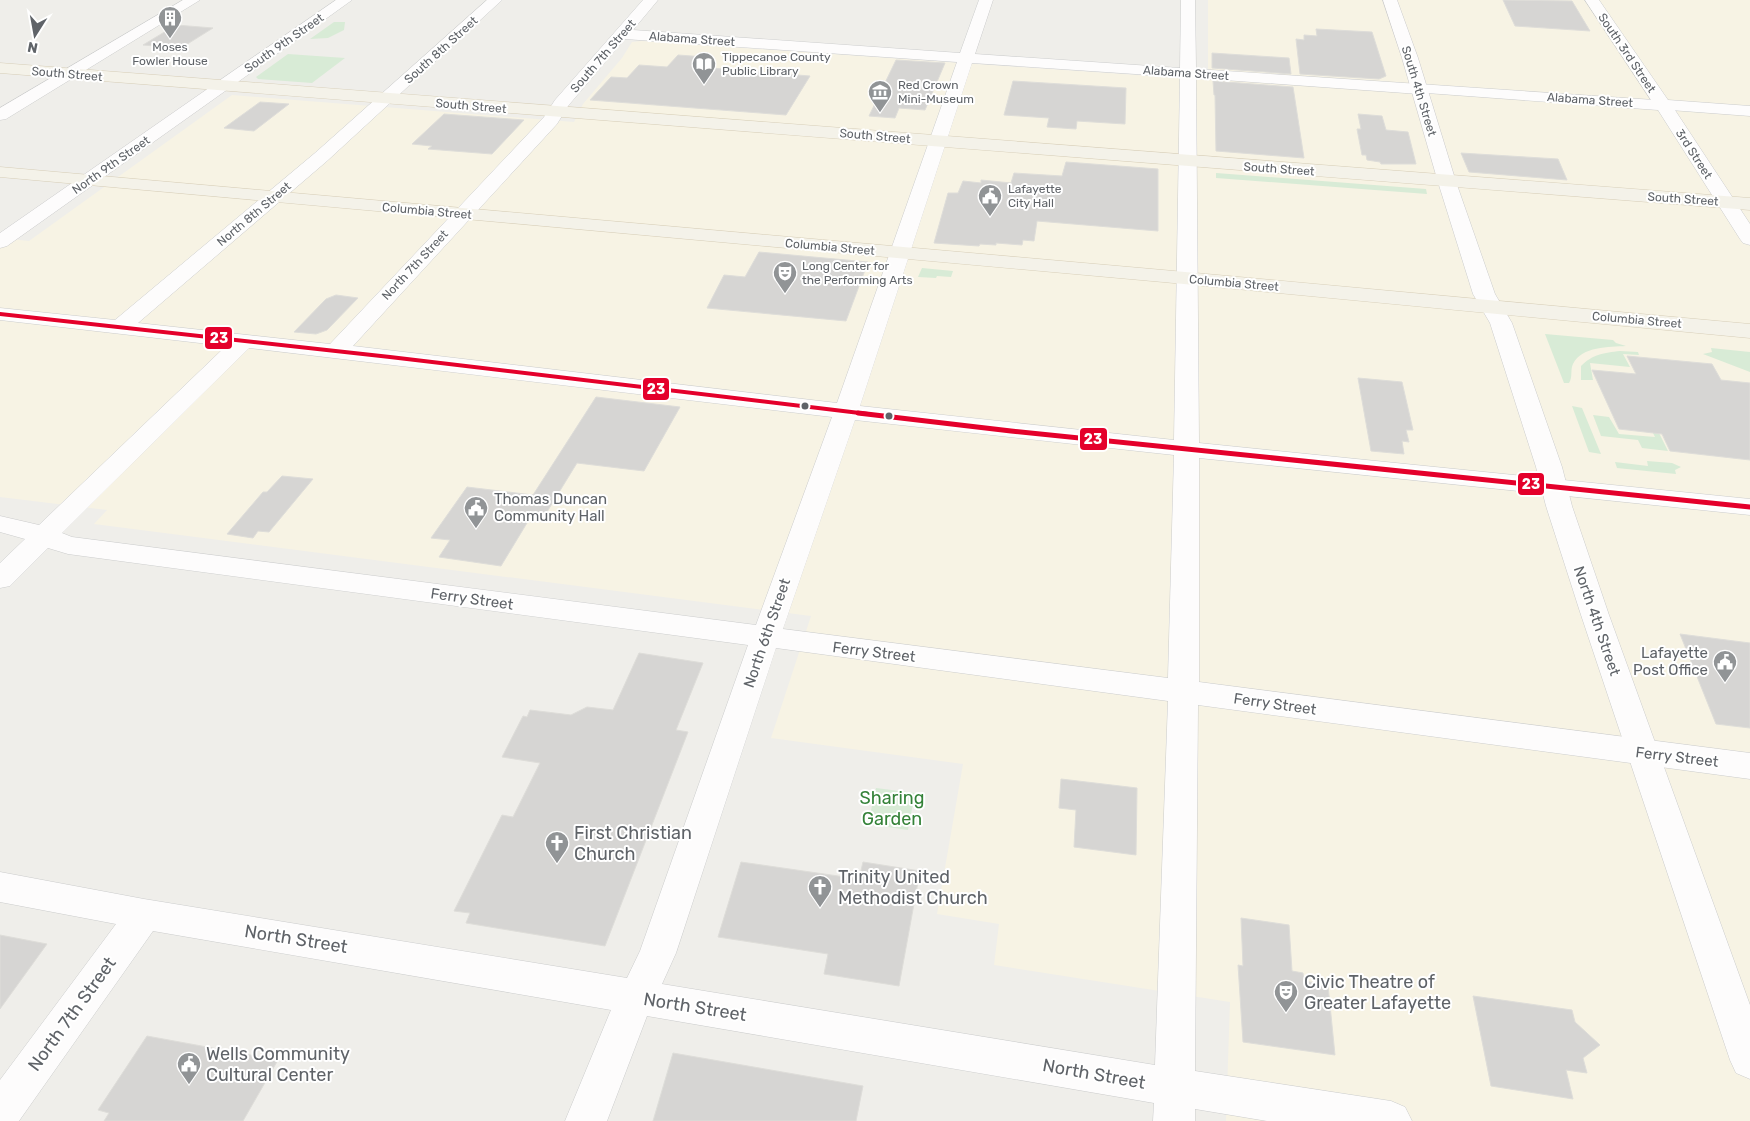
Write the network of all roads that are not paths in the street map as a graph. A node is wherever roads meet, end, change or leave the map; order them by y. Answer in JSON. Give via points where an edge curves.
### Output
{"nodes":[{"id":1,"x":193,"y":0,"type":"edge"},
{"id":2,"x":345,"y":0,"type":"edge"},
{"id":3,"x":495,"y":0,"type":"edge"},
{"id":4,"x":651,"y":0,"type":"edge"},
{"id":5,"x":986,"y":0,"type":"edge"},
{"id":6,"x":1188,"y":0,"type":"edge"},
{"id":7,"x":1390,"y":0,"type":"edge"},
{"id":8,"x":1592,"y":0,"type":"edge"},
{"id":9,"x":622,"y":34,"type":"junction"},
{"id":10,"x":967,"y":58,"type":"junction"},
{"id":11,"x":1412,"y":64,"type":"junction"},
{"id":12,"x":0,"y":68,"type":"edge"},
{"id":13,"x":1187,"y":73,"type":"junction"},
{"id":14,"x":70,"y":74,"type":"junction"},
{"id":15,"x":222,"y":86,"type":"junction"},
{"id":16,"x":1419,"y":89,"type":"junction"},
{"id":17,"x":1521,"y":95,"type":"junction"},
{"id":18,"x":386,"y":99,"type":"junction"},
{"id":19,"x":1663,"y":105,"type":"junction"},
{"id":20,"x":1750,"y":111,"type":"edge"},
{"id":21,"x":556,"y":113,"type":"junction"},
{"id":22,"x":0,"y":115,"type":"edge"},
{"id":23,"x":937,"y":141,"type":"junction"},
{"id":24,"x":1188,"y":162,"type":"junction"},
{"id":25,"x":0,"y":172,"type":"edge"},
{"id":26,"x":89,"y":181,"type":"junction"},
{"id":27,"x":1447,"y":182,"type":"junction"},
{"id":28,"x":273,"y":197,"type":"junction"},
{"id":29,"x":1726,"y":202,"type":"junction"},
{"id":30,"x":1750,"y":204,"type":"edge"},
{"id":31,"x":462,"y":215,"type":"junction"},
{"id":32,"x":1750,"y":239,"type":"edge"},
{"id":33,"x":0,"y":242,"type":"edge"},
{"id":34,"x":900,"y":253,"type":"junction"},
{"id":35,"x":1187,"y":278,"type":"junction"},
{"id":36,"x":1492,"y":307,"type":"junction"},
{"id":37,"x":0,"y":314,"type":"edge"},
{"id":38,"x":120,"y":327,"type":"junction"},
{"id":39,"x":1750,"y":331,"type":"edge"},
{"id":40,"x":244,"y":341,"type":"junction"},
{"id":41,"x":336,"y":351,"type":"junction"},
{"id":42,"x":846,"y":412,"type":"junction"},
{"id":43,"x":1187,"y":450,"type":"junction"},
{"id":44,"x":1554,"y":486,"type":"junction"},
{"id":45,"x":1750,"y":507,"type":"edge"},
{"id":46,"x":0,"y":524,"type":"edge"},
{"id":47,"x":45,"y":536,"type":"junction"},
{"id":48,"x":0,"y":579,"type":"edge"},
{"id":49,"x":766,"y":638,"type":"junction"},
{"id":50,"x":1184,"y":692,"type":"junction"},
{"id":51,"x":1642,"y":753,"type":"junction"},
{"id":52,"x":1750,"y":766,"type":"edge"},
{"id":53,"x":0,"y":887,"type":"edge"},
{"id":54,"x":144,"y":914,"type":"junction"},
{"id":55,"x":638,"y":997,"type":"junction"},
{"id":56,"x":1750,"y":1060,"type":"edge"},
{"id":57,"x":1174,"y":1104,"type":"edge"},
{"id":58,"x":0,"y":1114,"type":"edge"},
{"id":59,"x":586,"y":1121,"type":"edge"},
{"id":60,"x":1391,"y":1121,"type":"edge"}],
"edges":[{"from":1,"to":14,"type":"street"},
{"from":2,"to":15,"type":"street","name":"South 9th Street"},
{"from":3,"to":18,"type":"street","name":"South 8th Street"},
{"from":4,"to":9,"type":"street","name":"South 7th Street"},
{"from":5,"to":10,"type":"street","name":"North 6th Street"},
{"from":6,"to":13,"type":"street"},
{"from":7,"to":11,"type":"street","name":"South 4th Street"},
{"from":8,"to":19,"type":"street","name":"South 3rd Street"},
{"from":9,"to":10,"type":"street","name":"Alabama Street"},
{"from":9,"to":21,"type":"street","name":"South 7th Street"},
{"from":10,"to":13,"type":"street","name":"Alabama Street"},
{"from":10,"to":23,"type":"street","name":"North 6th Street"},
{"from":11,"to":16,"type":"street","name":"South 4th Street"},
{"from":11,"to":17,"type":"street","via":[[1426,76],[1446,84]]},
{"from":12,"to":14,"type":"main road","name":"South Street"},
{"from":13,"to":16,"type":"street","name":"Alabama Street"},
{"from":13,"to":24,"type":"street"},
{"from":14,"to":15,"type":"main road","name":"South Street"},
{"from":14,"to":22,"type":"street"},
{"from":15,"to":18,"type":"main road","name":"South Street"},
{"from":15,"to":26,"type":"street","name":"North 9th Street"},
{"from":16,"to":17,"type":"street","name":"Alabama Street"},
{"from":16,"to":27,"type":"street","name":"South 4th Street"},
{"from":17,"to":19,"type":"street","name":"Alabama Street"},
{"from":18,"to":21,"type":"main road","name":"South Street"},
{"from":18,"to":28,"type":"street","name":"North 8th Street"},
{"from":19,"to":20,"type":"street","name":"Alabama Street"},
{"from":19,"to":29,"type":"street","name":"3rd Street"},
{"from":21,"to":23,"type":"main road","name":"South Street"},
{"from":21,"to":31,"type":"street","name":"North 7th Street"},
{"from":23,"to":24,"type":"main road","name":"South Street"},
{"from":23,"to":34,"type":"street","name":"North 6th Street"},
{"from":24,"to":27,"type":"main road","name":"South Street"},
{"from":24,"to":35,"type":"street"},
{"from":25,"to":26,"type":"main road","name":"Columbia Street"},
{"from":26,"to":28,"type":"main road","name":"Columbia Street"},
{"from":26,"to":33,"type":"street","name":"North 9th Street"},
{"from":27,"to":29,"type":"main road","name":"South Street"},
{"from":27,"to":36,"type":"street","name":"North 4th Street","via":[[1484,294]]},
{"from":28,"to":31,"type":"main road","name":"Columbia Street"},
{"from":28,"to":38,"type":"street","name":"North 8th Street"},
{"from":29,"to":30,"type":"main road","name":"South Street"},
{"from":29,"to":32,"type":"street","name":"3rd Street"},
{"from":31,"to":34,"type":"main road","name":"Columbia Street"},
{"from":31,"to":41,"type":"street","name":"North 7th Street"},
{"from":34,"to":35,"type":"main road","name":"Columbia Street"},
{"from":34,"to":42,"type":"street","name":"North 6th Street"},
{"from":35,"to":36,"type":"main road","name":"Columbia Street"},
{"from":35,"to":43,"type":"street"},
{"from":36,"to":39,"type":"main road","name":"Columbia Street"},
{"from":36,"to":44,"type":"street","name":"North 4th Street","via":[[1501,323]]},
{"from":37,"to":38,"type":"street"},
{"from":38,"to":40,"type":"street"},
{"from":40,"to":41,"type":"street"},
{"from":40,"to":47,"type":"street"},
{"from":41,"to":42,"type":"street"},
{"from":42,"to":43,"type":"street"},
{"from":42,"to":49,"type":"street","name":"North 6th Street"},
{"from":43,"to":44,"type":"street"},
{"from":43,"to":50,"type":"street"},
{"from":44,"to":45,"type":"street"},
{"from":44,"to":51,"type":"street","name":"North 4th Street"},
{"from":46,"to":47,"type":"street","name":"Ferry Street"},
{"from":47,"to":48,"type":"street"},
{"from":47,"to":49,"type":"street","name":"Ferry Street","via":[[77,546]]},
{"from":49,"to":50,"type":"street","name":"Ferry Street"},
{"from":49,"to":55,"type":"street","name":"North 6th Street","via":[[658,953]]},
{"from":50,"to":51,"type":"street","name":"Ferry Street"},
{"from":50,"to":57,"type":"street"},
{"from":51,"to":52,"type":"street","name":"Ferry Street"},
{"from":51,"to":56,"type":"street","name":"North 4th Street"},
{"from":53,"to":54,"type":"street","name":"North Street"},
{"from":54,"to":55,"type":"street","name":"North Street"},
{"from":54,"to":58,"type":"street","name":"North 7th Street"},
{"from":55,"to":57,"type":"street","name":"North Street"},
{"from":55,"to":59,"type":"street","name":"North 6th Street","via":[[620,1032]]},
{"from":57,"to":60,"type":"street","name":"North Street"}]}
